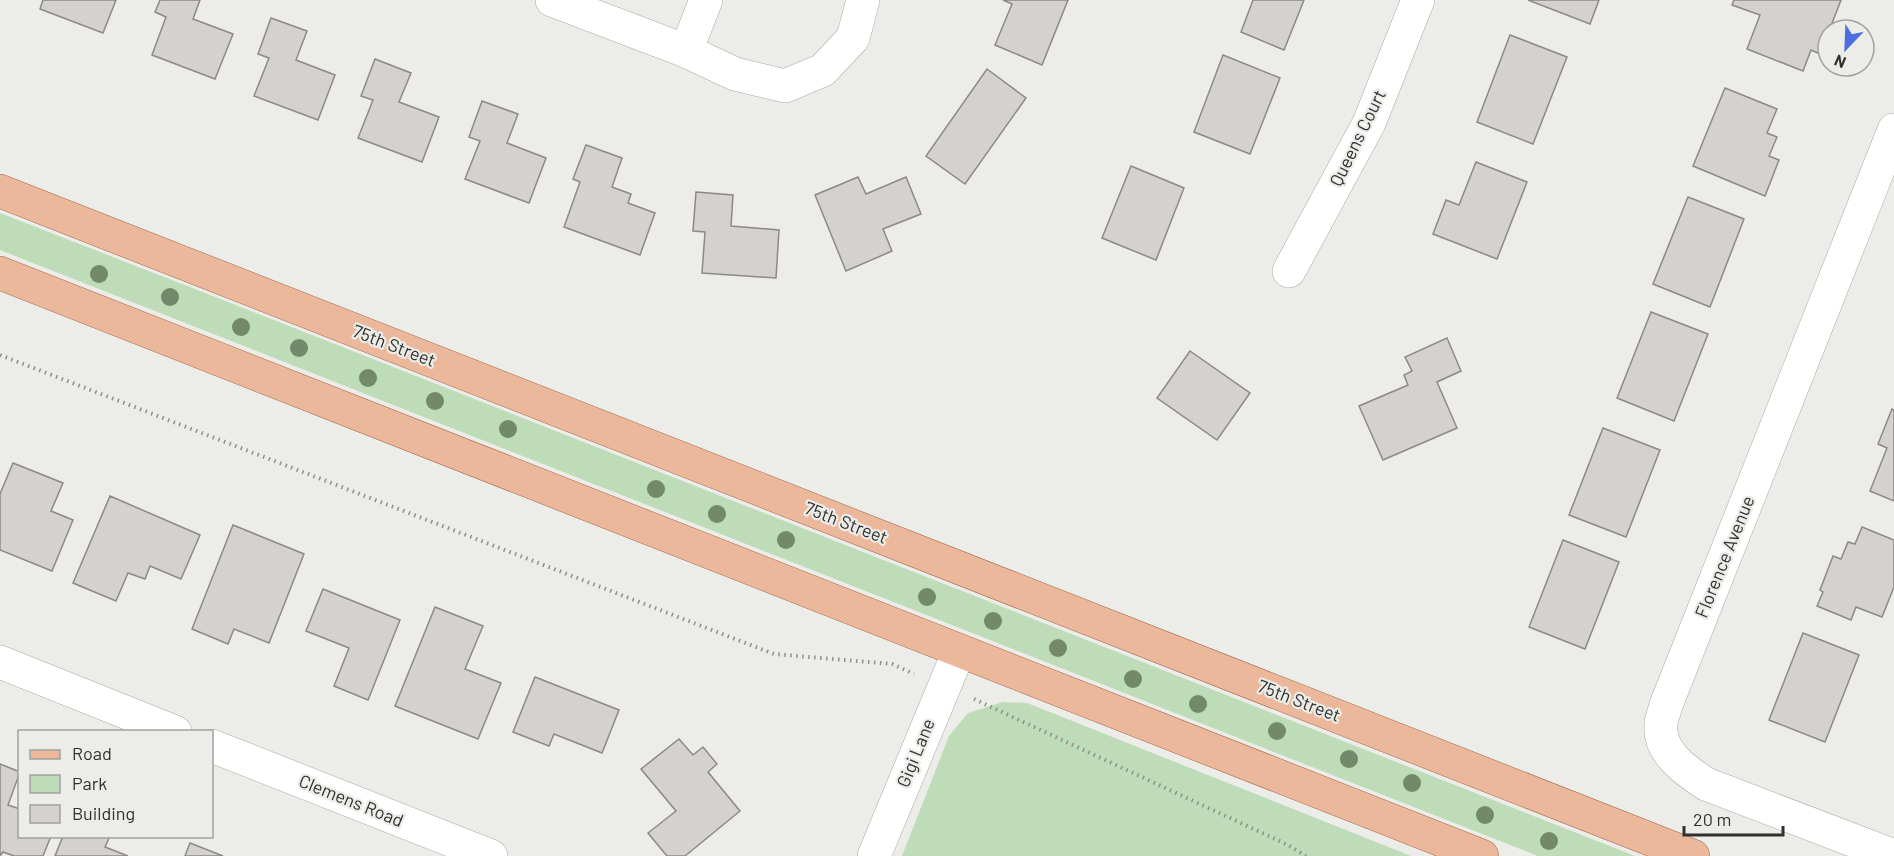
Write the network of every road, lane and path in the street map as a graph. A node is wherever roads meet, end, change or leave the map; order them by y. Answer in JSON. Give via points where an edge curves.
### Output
{"nodes":[{"id":1,"x":552,"y":0,"type":"edge"},
{"id":2,"x":706,"y":0,"type":"edge"},
{"id":3,"x":863,"y":0,"type":"edge"},
{"id":4,"x":1418,"y":0,"type":"edge"},
{"id":5,"x":686,"y":51,"type":"junction"},
{"id":6,"x":1894,"y":130,"type":"edge"},
{"id":7,"x":0,"y":191,"type":"edge"},
{"id":8,"x":1289,"y":271,"type":"dead end"},
{"id":9,"x":0,"y":273,"type":"edge"},
{"id":10,"x":0,"y":355,"type":"edge"},
{"id":11,"x":959,"y":651,"type":"junction"},
{"id":12,"x":0,"y":662,"type":"edge"},
{"id":13,"x":892,"y":664,"type":"dead end"},
{"id":14,"x":990,"y":705,"type":"dead end"},
{"id":15,"x":170,"y":730,"type":"edge"},
{"id":16,"x":213,"y":746,"type":"edge"},
{"id":17,"x":491,"y":856,"type":"edge"},
{"id":18,"x":874,"y":856,"type":"edge"},
{"id":19,"x":1306,"y":856,"type":"edge"},
{"id":20,"x":1482,"y":856,"type":"edge"},
{"id":21,"x":1693,"y":856,"type":"edge"},
{"id":22,"x":1894,"y":856,"type":"edge"}],
"edges":[{"from":1,"to":5,"type":"street"},
{"from":2,"to":5,"type":"street"},
{"from":3,"to":5,"type":"street","via":[[853,38],[823,70],[785,86],[735,74]]},
{"from":4,"to":8,"type":"street","name":"Queens Court","via":[[1369,123]]},
{"from":6,"to":22,"type":"street","name":"Florence Avenue","via":[[1660,725],[1674,760],[1706,784]]},
{"from":7,"to":21,"type":"main road","name":"75th Street"},
{"from":9,"to":11,"type":"main road"},
{"from":10,"to":13,"type":"path","via":[[774,654]]},
{"from":11,"to":18,"type":"street","name":"Gigi Lane"},
{"from":11,"to":20,"type":"main road"},
{"from":12,"to":15,"type":"street"},
{"from":14,"to":19,"type":"path"},
{"from":16,"to":17,"type":"street","name":"Clemens Road"}]}
